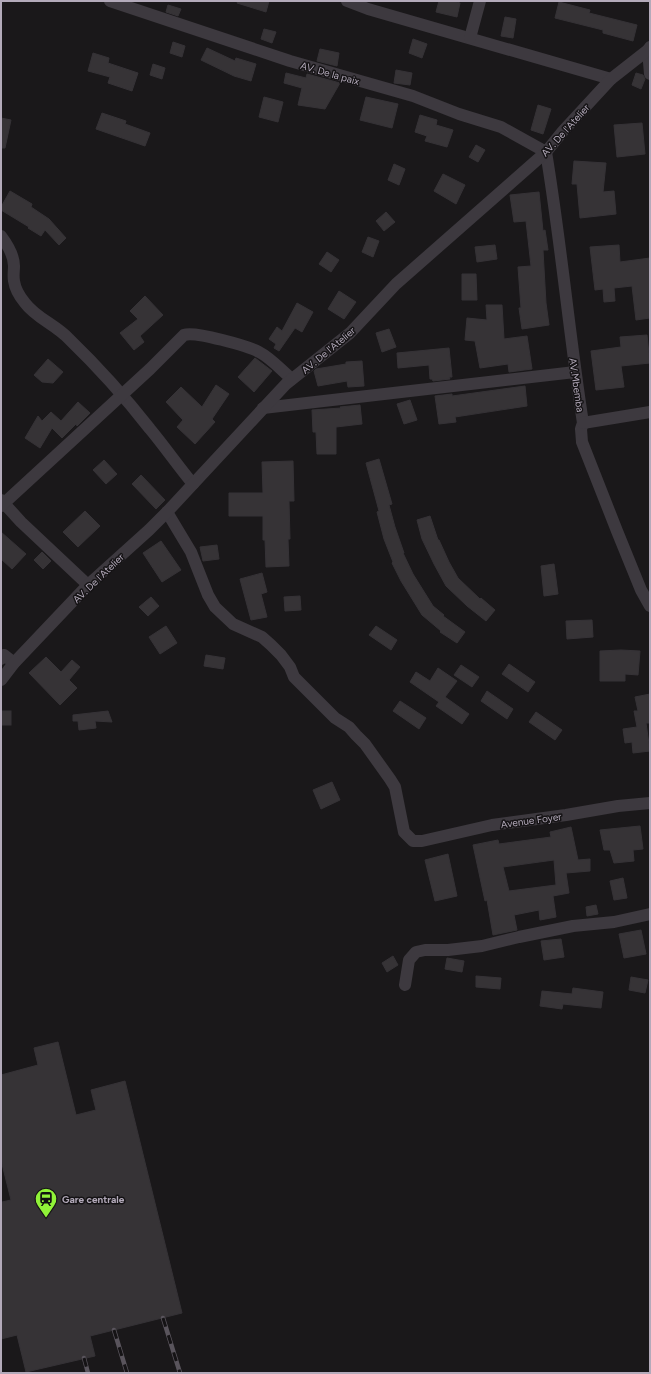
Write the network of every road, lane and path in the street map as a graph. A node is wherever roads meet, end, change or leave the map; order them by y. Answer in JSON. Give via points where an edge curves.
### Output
{"nodes":[{"id":1,"x":110,"y":1,"type":"edge"},
{"id":2,"x":347,"y":1,"type":"edge"},
{"id":3,"x":480,"y":1,"type":"edge"},
{"id":4,"x":470,"y":38,"type":"junction"},
{"id":5,"x":649,"y":48,"type":"edge"},
{"id":6,"x":650,"y":74,"type":"edge"},
{"id":7,"x":610,"y":79,"type":"junction"},
{"id":8,"x":546,"y":152,"type":"junction"},
{"id":9,"x":1,"y":236,"type":"edge"},
{"id":10,"x":575,"y":372,"type":"junction"},
{"id":11,"x":292,"y":379,"type":"junction"},
{"id":12,"x":122,"y":395,"type":"junction"},
{"id":13,"x":263,"y":408,"type":"junction"},
{"id":14,"x":650,"y":412,"type":"edge"},
{"id":15,"x":583,"y":423,"type":"junction"},
{"id":16,"x":193,"y":484,"type":"junction"},
{"id":17,"x":2,"y":503,"type":"edge"},
{"id":18,"x":167,"y":512,"type":"junction"},
{"id":19,"x":88,"y":585,"type":"junction"},
{"id":20,"x":650,"y":606,"type":"edge"},
{"id":21,"x":1,"y":659,"type":"edge"},
{"id":22,"x":14,"y":663,"type":"junction"},
{"id":23,"x":1,"y":680,"type":"edge"},
{"id":24,"x":650,"y":803,"type":"edge"},
{"id":25,"x":650,"y":914,"type":"edge"},
{"id":26,"x":405,"y":985,"type":"dead end"}],
"edges":[{"from":1,"to":8,"type":"street","name":"AV. De la paix","via":[[290,61],[413,96],[501,127]]},
{"from":2,"to":4,"type":"street"},
{"from":3,"to":4,"type":"street"},
{"from":4,"to":7,"type":"street"},
{"from":5,"to":6,"type":"street"},
{"from":5,"to":7,"type":"street","name":"AV. De l'Atelier"},
{"from":7,"to":8,"type":"street","name":"AV. De l'Atelier"},
{"from":8,"to":10,"type":"street","name":"AV.Mbemba"},
{"from":8,"to":11,"type":"street","name":"AV. De l'Atelier","via":[[396,284],[350,333]]},
{"from":9,"to":12,"type":"street","via":[[11,253],[14,282],[26,304],[68,338]]},
{"from":10,"to":13,"type":"street"},
{"from":10,"to":15,"type":"street","name":"AV.Mbemba"},
{"from":11,"to":12,"type":"street","via":[[258,352],[190,334],[184,335]]},
{"from":11,"to":13,"type":"street","name":"AV. De l'Atelier"},
{"from":12,"to":16,"type":"street"},
{"from":12,"to":17,"type":"street"},
{"from":13,"to":16,"type":"street","name":"AV. De l'Atelier"},
{"from":14,"to":15,"type":"street"},
{"from":15,"to":20,"type":"street","name":"AV.Mbemba","via":[[582,442],[641,590]]},
{"from":16,"to":18,"type":"street","name":"AV. De l'Atelier"},
{"from":17,"to":19,"type":"street"},
{"from":18,"to":19,"type":"street","name":"AV. De l'Atelier"},
{"from":18,"to":24,"type":"street","name":"Avenue Foyer","via":[[191,552],[215,607],[233,624],[271,645],[290,667],[294,677],[365,744],[395,787],[404,832],[413,841],[492,825]]},
{"from":19,"to":22,"type":"street","name":"AV. De l'Atelier"},
{"from":21,"to":22,"type":"street","via":[[4,655]]},
{"from":22,"to":23,"type":"street","name":"AV. De l'Atelier"},
{"from":25,"to":26,"type":"street","via":[[614,922],[573,926],[482,946],[416,952],[409,960]]}]}
